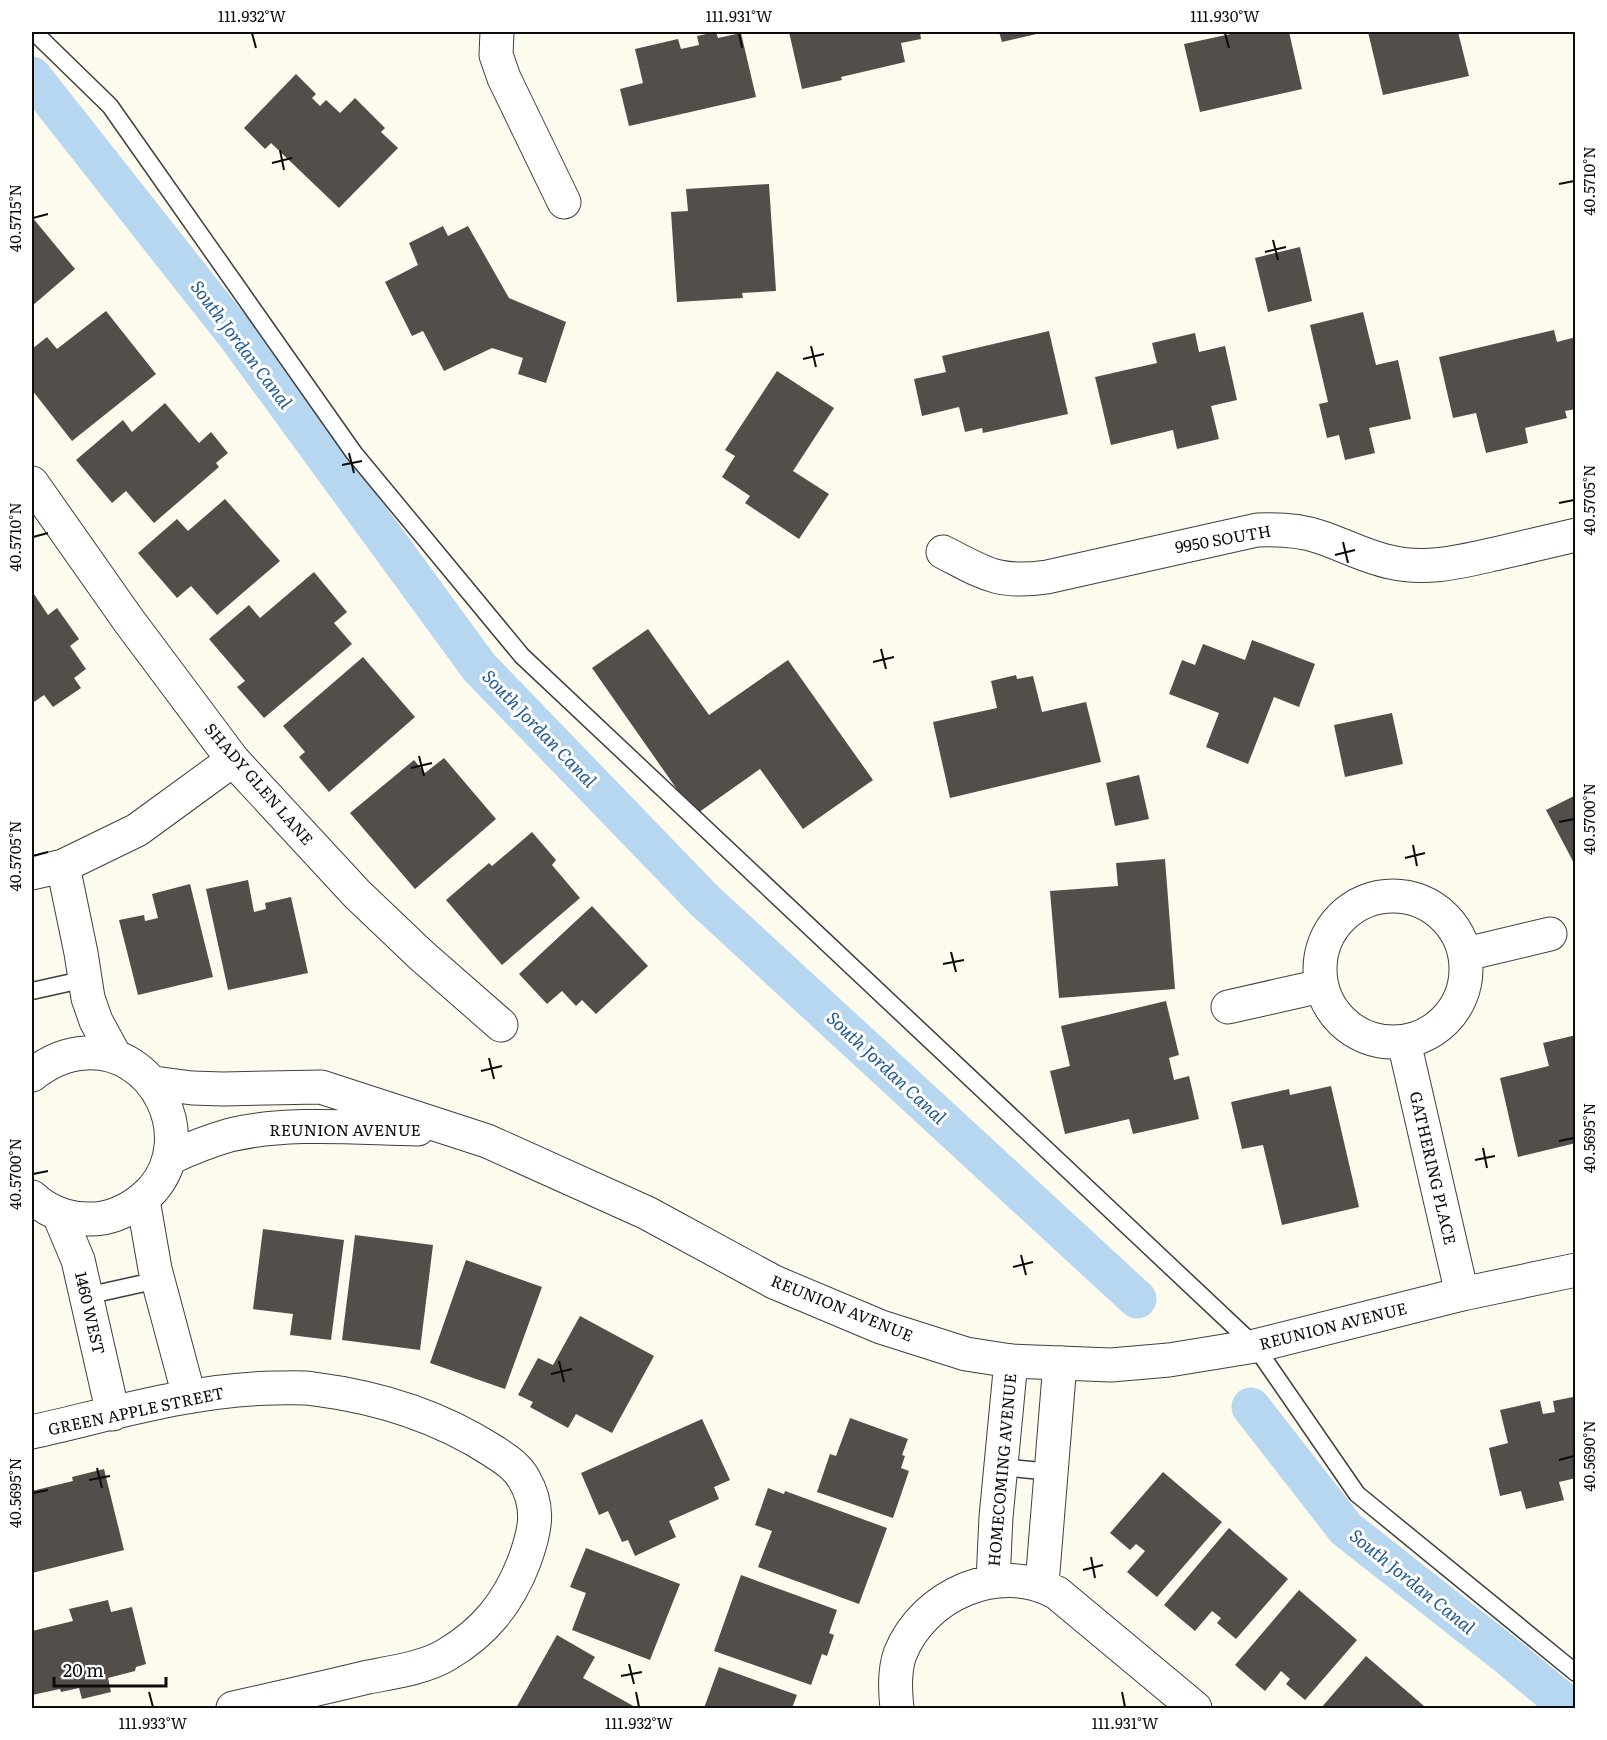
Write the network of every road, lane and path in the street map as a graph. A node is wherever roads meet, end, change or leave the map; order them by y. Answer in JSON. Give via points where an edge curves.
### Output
{"nodes":[{"id":1,"x":34,"y":32,"type":"edge"},
{"id":2,"x":497,"y":32,"type":"edge"},
{"id":3,"x":564,"y":202,"type":"dead end"},
{"id":4,"x":32,"y":483,"type":"edge"},
{"id":5,"x":1575,"y":535,"type":"edge"},
{"id":6,"x":943,"y":552,"type":"dead end"},
{"id":7,"x":233,"y":760,"type":"junction"},
{"id":8,"x":47,"y":869,"type":"edge"},
{"id":9,"x":1550,"y":934,"type":"dead end"},
{"id":10,"x":1466,"y":954,"type":"junction"},
{"id":11,"x":86,"y":979,"type":"junction"},
{"id":12,"x":1321,"y":986,"type":"junction"},
{"id":13,"x":32,"y":991,"type":"edge"},
{"id":14,"x":1228,"y":1007,"type":"dead end"},
{"id":15,"x":501,"y":1025,"type":"dead end"},
{"id":16,"x":1404,"y":1042,"type":"junction"},
{"id":17,"x":115,"y":1056,"type":"junction"},
{"id":18,"x":32,"y":1064,"type":"edge"},
{"id":19,"x":32,"y":1074,"type":"edge"},
{"id":20,"x":154,"y":1083,"type":"junction"},
{"id":21,"x":453,"y":1130,"type":"junction"},
{"id":22,"x":170,"y":1158,"type":"junction"},
{"id":23,"x":32,"y":1197,"type":"edge"},
{"id":24,"x":143,"y":1200,"type":"junction"},
{"id":25,"x":59,"y":1215,"type":"junction"},
{"id":26,"x":1575,"y":1270,"type":"edge"},
{"id":27,"x":158,"y":1280,"type":"junction"},
{"id":28,"x":1462,"y":1294,"type":"junction"},
{"id":29,"x":86,"y":1296,"type":"junction"},
{"id":30,"x":1255,"y":1346,"type":"junction"},
{"id":31,"x":1011,"y":1361,"type":"junction"},
{"id":32,"x":1059,"y":1363,"type":"junction"},
{"id":33,"x":189,"y":1396,"type":"junction"},
{"id":34,"x":113,"y":1414,"type":"junction"},
{"id":35,"x":32,"y":1432,"type":"edge"},
{"id":36,"x":1001,"y":1467,"type":"junction"},
{"id":37,"x":1051,"y":1472,"type":"junction"},
{"id":38,"x":993,"y":1581,"type":"junction"},
{"id":39,"x":1042,"y":1584,"type":"junction"},
{"id":40,"x":1575,"y":1673,"type":"edge"},
{"id":41,"x":233,"y":1708,"type":"edge"},
{"id":42,"x":897,"y":1708,"type":"edge"},
{"id":43,"x":1195,"y":1708,"type":"edge"}],
"edges":[{"from":1,"to":30,"type":"lane","via":[[110,106],[354,453],[522,656]]},
{"from":2,"to":3,"type":"street","via":[[496,55],[504,78]]},
{"from":4,"to":7,"type":"street","name":"SHADY GLEN LANE"},
{"from":5,"to":6,"type":"street","name":"9950 SOUTH","via":[[1443,565],[1417,566],[1390,563],[1300,532],[1257,530],[1026,580],[986,574]]},
{"from":7,"to":8,"type":"street","via":[[137,830]]},
{"from":7,"to":15,"type":"street","name":"SHADY GLEN LANE","via":[[357,894]]},
{"from":8,"to":11,"type":"street"},
{"from":9,"to":10,"type":"street"},
{"from":10,"to":12,"type":"street","via":[[1457,932],[1443,914],[1423,901],[1400,895],[1377,897],[1355,905],[1337,920],[1325,940],[1319,962]]},
{"from":10,"to":16,"type":"street","via":[[1466,978],[1460,1001],[1446,1020],[1427,1034]]},
{"from":11,"to":13,"type":"lane"},
{"from":11,"to":17,"type":"street","via":[[96,1021]]},
{"from":12,"to":14,"type":"street"},
{"from":12,"to":16,"type":"street","via":[[1329,1006],[1343,1023],[1382,1042]]},
{"from":16,"to":28,"type":"street","name":"GATHERING PLACE"},
{"from":17,"to":19,"type":"street","via":[[67,1056]]},
{"from":17,"to":20,"type":"street"},
{"from":18,"to":19,"type":"street"},
{"from":20,"to":21,"type":"street","name":"REUNION AVENUE","via":[[224,1089],[321,1087]]},
{"from":20,"to":22,"type":"street","via":[[167,1106],[172,1131]]},
{"from":21,"to":22,"type":"street","name":"REUNION AVENUE","via":[[275,1128],[231,1135]]},
{"from":21,"to":31,"type":"street","name":"REUNION AVENUE","via":[[487,1141],[648,1213],[774,1282],[880,1327],[966,1354]]},
{"from":22,"to":24,"type":"street","via":[[160,1181]]},
{"from":23,"to":25,"type":"street"},
{"from":24,"to":25,"type":"street","via":[[117,1215],[88,1220]]},
{"from":24,"to":27,"type":"street"},
{"from":25,"to":29,"type":"street","name":"1460 WEST","via":[[78,1260]]},
{"from":26,"to":28,"type":"street","name":"REUNION AVENUE"},
{"from":27,"to":29,"type":"lane"},
{"from":27,"to":33,"type":"street"},
{"from":28,"to":30,"type":"street","name":"REUNION AVENUE"},
{"from":29,"to":34,"type":"street","name":"1460 WEST"},
{"from":30,"to":32,"type":"street","name":"REUNION AVENUE","via":[[1169,1360],[1111,1365]]},
{"from":30,"to":40,"type":"lane","via":[[1357,1494]]},
{"from":31,"to":32,"type":"street","name":"REUNION AVENUE"},
{"from":31,"to":36,"type":"street","name":"HOMECOMING AVENUE"},
{"from":32,"to":37,"type":"street"},
{"from":33,"to":34,"type":"street","name":"GREEN APPLE STREET"},
{"from":33,"to":41,"type":"street","name":"GREEN APPLE STREET","via":[[249,1389],[312,1388],[371,1399],[424,1415],[470,1436],[513,1464],[531,1494],[535,1515],[534,1537],[519,1574],[499,1610],[474,1637],[443,1656],[407,1668]]},
{"from":34,"to":35,"type":"street","name":"GREEN APPLE STREET"},
{"from":36,"to":37,"type":"lane"},
{"from":36,"to":38,"type":"street","name":"HOMECOMING AVENUE"},
{"from":37,"to":39,"type":"street"},
{"from":38,"to":39,"type":"street"},
{"from":38,"to":42,"type":"street","name":"HOMECOMING AVENUE","via":[[964,1589],[938,1604],[916,1626],[900,1654],[895,1685]]},
{"from":39,"to":43,"type":"street","via":[[1073,1605]]}]}
